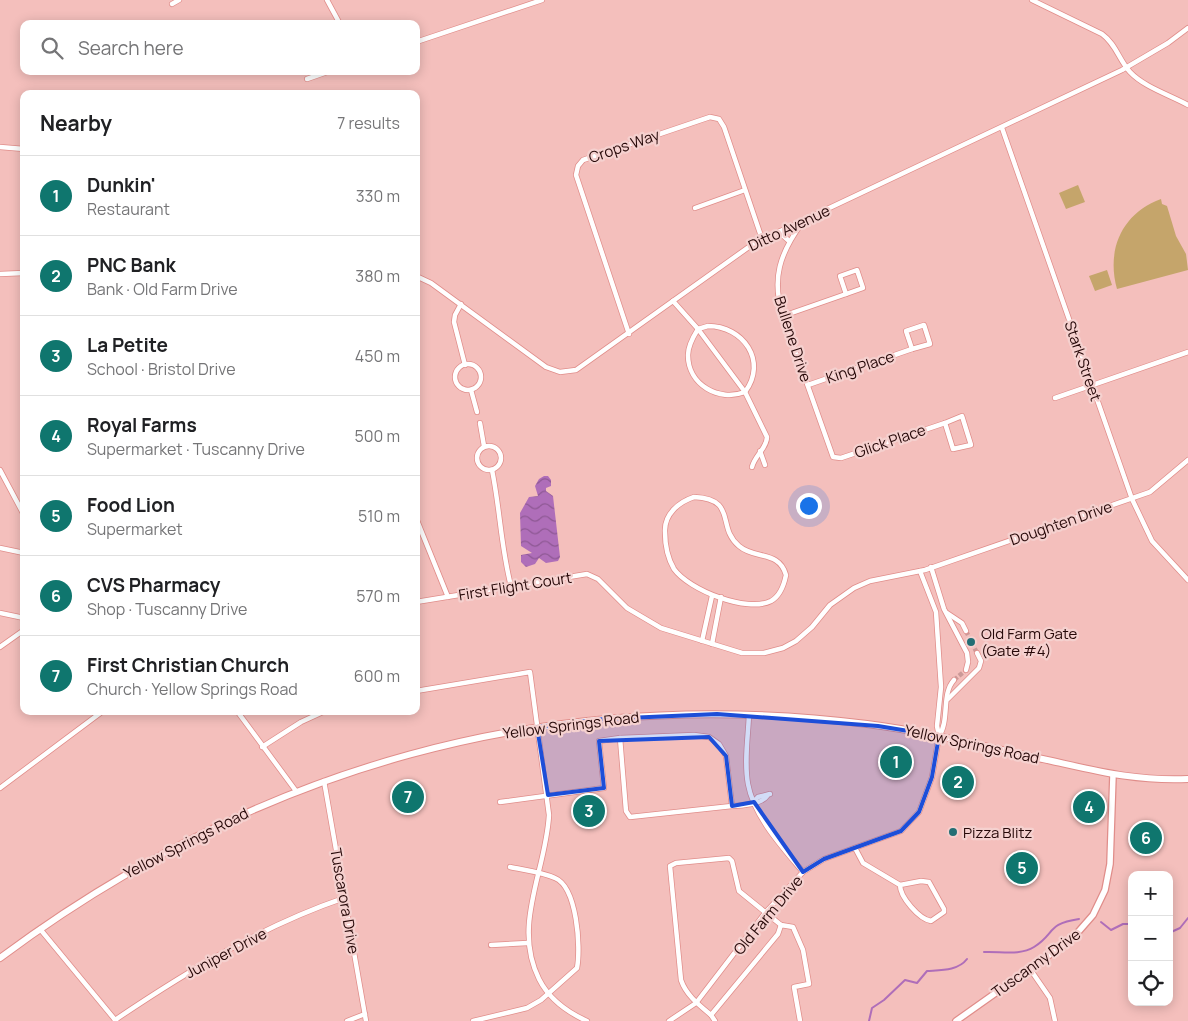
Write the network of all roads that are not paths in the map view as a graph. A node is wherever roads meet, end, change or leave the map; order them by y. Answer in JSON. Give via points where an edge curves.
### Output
{"nodes":[{"id":1,"x":179,"y":0,"type":"edge"},
{"id":2,"x":327,"y":0,"type":"edge"},
{"id":3,"x":542,"y":0,"type":"edge"},
{"id":4,"x":1035,"y":0,"type":"edge"},
{"id":5,"x":172,"y":4,"type":"dead end"},
{"id":6,"x":338,"y":20,"type":"edge"},
{"id":7,"x":1188,"y":28,"type":"edge"},
{"id":8,"x":420,"y":41,"type":"edge"},
{"id":9,"x":1126,"y":68,"type":"junction"},
{"id":10,"x":318,"y":75,"type":"edge"},
{"id":11,"x":307,"y":79,"type":"dead end"},
{"id":12,"x":1188,"y":104,"type":"edge"},
{"id":13,"x":1002,"y":128,"type":"junction"},
{"id":14,"x":0,"y":147,"type":"edge"},
{"id":15,"x":20,"y":149,"type":"edge"},
{"id":16,"x":745,"y":190,"type":"junction"},
{"id":17,"x":695,"y":208,"type":"dead end"},
{"id":18,"x":803,"y":222,"type":"junction"},
{"id":19,"x":779,"y":232,"type":"junction"},
{"id":20,"x":762,"y":239,"type":"junction"},
{"id":21,"x":789,"y":241,"type":"junction"},
{"id":22,"x":20,"y":273,"type":"edge"},
{"id":23,"x":0,"y":274,"type":"edge"},
{"id":24,"x":420,"y":278,"type":"edge"},
{"id":25,"x":846,"y":294,"type":"junction"},
{"id":26,"x":673,"y":301,"type":"junction"},
{"id":27,"x":461,"y":304,"type":"junction"},
{"id":28,"x":783,"y":316,"type":"junction"},
{"id":29,"x":698,"y":329,"type":"junction"},
{"id":30,"x":629,"y":334,"type":"junction"},
{"id":31,"x":912,"y":350,"type":"junction"},
{"id":32,"x":1188,"y":352,"type":"edge"},
{"id":33,"x":465,"y":365,"type":"junction"},
{"id":34,"x":808,"y":385,"type":"junction"},
{"id":35,"x":1092,"y":386,"type":"junction"},
{"id":36,"x":471,"y":390,"type":"junction"},
{"id":37,"x":745,"y":392,"type":"junction"},
{"id":38,"x":1055,"y":398,"type":"dead end"},
{"id":39,"x":477,"y":412,"type":"dead end"},
{"id":40,"x":480,"y":423,"type":"dead end"},
{"id":41,"x":945,"y":423,"type":"junction"},
{"id":42,"x":484,"y":446,"type":"junction"},
{"id":43,"x":760,"y":451,"type":"junction"},
{"id":44,"x":834,"y":458,"type":"joint"},
{"id":45,"x":1188,"y":460,"type":"edge"},
{"id":46,"x":765,"y":465,"type":"dead end"},
{"id":47,"x":752,"y":466,"type":"dead end"},
{"id":48,"x":0,"y":470,"type":"edge"},
{"id":49,"x":492,"y":470,"type":"junction"},
{"id":50,"x":1132,"y":499,"type":"junction"},
{"id":51,"x":17,"y":500,"type":"junction"},
{"id":52,"x":20,"y":501,"type":"edge"},
{"id":53,"x":20,"y":506,"type":"edge"},
{"id":54,"x":420,"y":528,"type":"edge"},
{"id":55,"x":0,"y":548,"type":"edge"},
{"id":56,"x":20,"y":552,"type":"edge"},
{"id":57,"x":925,"y":569,"type":"junction"},
{"id":58,"x":1188,"y":580,"type":"edge"},
{"id":59,"x":511,"y":586,"type":"junction"},
{"id":60,"x":712,"y":596,"type":"junction"},
{"id":61,"x":448,"y":597,"type":"junction"},
{"id":62,"x":721,"y":597,"type":"junction"},
{"id":63,"x":420,"y":601,"type":"edge"},
{"id":64,"x":0,"y":613,"type":"edge"},
{"id":65,"x":946,"y":613,"type":"junction"},
{"id":66,"x":20,"y":617,"type":"edge"},
{"id":67,"x":966,"y":630,"type":"tunnel mouth"},
{"id":68,"x":20,"y":633,"type":"edge"},
{"id":69,"x":702,"y":641,"type":"junction"},
{"id":70,"x":712,"y":644,"type":"junction"},
{"id":71,"x":0,"y":647,"type":"edge"},
{"id":72,"x":977,"y":653,"type":"tunnel mouth"},
{"id":73,"x":966,"y":670,"type":"dead end"},
{"id":74,"x":954,"y":680,"type":"tunnel mouth"},
{"id":75,"x":420,"y":690,"type":"edge"},
{"id":76,"x":948,"y":699,"type":"junction"},
{"id":77,"x":98,"y":715,"type":"edge"},
{"id":78,"x":240,"y":715,"type":"edge"},
{"id":79,"x":316,"y":715,"type":"edge"},
{"id":80,"x":749,"y":715,"type":"junction"},
{"id":81,"x":537,"y":728,"type":"junction"},
{"id":82,"x":939,"y":736,"type":"junction"},
{"id":83,"x":620,"y":738,"type":"junction"},
{"id":84,"x":262,"y":747,"type":"junction"},
{"id":85,"x":1113,"y":775,"type":"junction"},
{"id":86,"x":1188,"y":779,"type":"edge"},
{"id":87,"x":324,"y":781,"type":"junction"},
{"id":88,"x":0,"y":788,"type":"edge"},
{"id":89,"x":296,"y":791,"type":"junction"},
{"id":90,"x":768,"y":795,"type":"dead end"},
{"id":91,"x":548,"y":796,"type":"junction"},
{"id":92,"x":500,"y":802,"type":"dead end"},
{"id":93,"x":754,"y":802,"type":"junction"},
{"id":94,"x":732,"y":806,"type":"junction"},
{"id":95,"x":855,"y":848,"type":"junction"},
{"id":96,"x":510,"y":867,"type":"dead end"},
{"id":97,"x":803,"y":872,"type":"junction"},
{"id":98,"x":538,"y":873,"type":"junction"},
{"id":99,"x":900,"y":884,"type":"junction"},
{"id":100,"x":344,"y":898,"type":"junction"},
{"id":101,"x":765,"y":913,"type":"junction"},
{"id":102,"x":781,"y":925,"type":"junction"},
{"id":103,"x":40,"y":928,"type":"junction"},
{"id":104,"x":528,"y":943,"type":"junction"},
{"id":105,"x":491,"y":945,"type":"dead end"},
{"id":106,"x":0,"y":958,"type":"edge"},
{"id":107,"x":1030,"y":969,"type":"junction"},
{"id":108,"x":549,"y":994,"type":"junction"},
{"id":109,"x":696,"y":1003,"type":"junction"},
{"id":110,"x":365,"y":1014,"type":"junction"},
{"id":111,"x":711,"y":1016,"type":"junction"},
{"id":112,"x":115,"y":1020,"type":"edge"},
{"id":113,"x":347,"y":1021,"type":"edge"},
{"id":114,"x":366,"y":1021,"type":"edge"},
{"id":115,"x":473,"y":1021,"type":"edge"},
{"id":116,"x":587,"y":1021,"type":"edge"},
{"id":117,"x":669,"y":1021,"type":"edge"},
{"id":118,"x":715,"y":1021,"type":"edge"},
{"id":119,"x":800,"y":1021,"type":"edge"},
{"id":120,"x":956,"y":1021,"type":"edge"},
{"id":121,"x":1056,"y":1021,"type":"edge"}],
"edges":[{"from":1,"to":5,"type":"street"},
{"from":2,"to":6,"type":"street"},
{"from":3,"to":8,"type":"street"},
{"from":4,"to":9,"type":"street","via":[[1102,34],[1112,42]]},
{"from":7,"to":9,"type":"street","name":"Ditto Avenue"},
{"from":9,"to":12,"type":"street","via":[[1136,77]]},
{"from":9,"to":13,"type":"street","name":"Ditto Avenue"},
{"from":10,"to":11,"type":"street"},
{"from":13,"to":18,"type":"street","name":"Ditto Avenue"},
{"from":13,"to":35,"type":"street","name":"Stark Street"},
{"from":14,"to":15,"type":"street"},
{"from":16,"to":17,"type":"street"},
{"from":16,"to":20,"type":"street","name":"Crops Way"},
{"from":16,"to":30,"type":"street","name":"Crops Way","via":[[724,128],[714,117],[643,138],[580,163],[576,170],[578,180]]},
{"from":18,"to":19,"type":"street","name":"Ditto Avenue"},
{"from":18,"to":21,"type":"street","name":"Bullene Drive"},
{"from":19,"to":20,"type":"street","name":"Ditto Avenue"},
{"from":19,"to":21,"type":"street"},
{"from":20,"to":26,"type":"street","name":"Ditto Avenue"},
{"from":21,"to":28,"type":"street","name":"Bullene Drive","via":[[777,273]]},
{"from":22,"to":23,"type":"street"},
{"from":24,"to":27,"type":"street","name":"Ditto Avenue"},
{"from":25,"to":25,"type":"street","via":[[863,288],[857,270],[840,276]]},
{"from":25,"to":28,"type":"street"},
{"from":26,"to":29,"type":"street"},
{"from":26,"to":30,"type":"street","name":"Ditto Avenue"},
{"from":27,"to":30,"type":"street","name":"Ditto Avenue","via":[[546,367],[560,372],[576,370]]},
{"from":27,"to":33,"type":"street","via":[[454,322]]},
{"from":28,"to":34,"type":"street","name":"Bullene Drive"},
{"from":29,"to":37,"type":"street"},
{"from":29,"to":37,"type":"street","via":[[708,326],[726,328],[749,346],[754,366]]},
{"from":29,"to":37,"type":"street","via":[[688,354],[695,378],[716,394]]},
{"from":31,"to":31,"type":"street","name":"King Place","via":[[930,344],[924,325],[906,331]]},
{"from":31,"to":34,"type":"street","name":"King Place"},
{"from":32,"to":35,"type":"street"},
{"from":33,"to":36,"type":"street","via":[[459,368],[456,380],[459,386]]},
{"from":33,"to":36,"type":"street","via":[[478,368],[481,374],[481,381]]},
{"from":34,"to":44,"type":"street","name":"Bullene Drive"},
{"from":35,"to":38,"type":"street"},
{"from":35,"to":50,"type":"street","name":"Stark Street"},
{"from":36,"to":39,"type":"street"},
{"from":37,"to":43,"type":"street","via":[[767,437]]},
{"from":40,"to":42,"type":"street"},
{"from":41,"to":41,"type":"street","name":"Glick Place","via":[[951,447],[956,449],[971,444],[962,416]]},
{"from":41,"to":44,"type":"street","name":"Glick Place"},
{"from":42,"to":49,"type":"street","via":[[476,455],[477,462],[480,467]]},
{"from":42,"to":49,"type":"street","via":[[494,447],[500,454],[499,464]]},
{"from":43,"to":46,"type":"street"},
{"from":43,"to":47,"type":"street"},
{"from":45,"to":50,"type":"street","name":"Doughten Drive","via":[[1156,489]]},
{"from":48,"to":51,"type":"street"},
{"from":49,"to":59,"type":"street"},
{"from":50,"to":57,"type":"street","name":"Doughten Drive"},
{"from":50,"to":58,"type":"street","name":"Stark Street","via":[[1152,542]]},
{"from":51,"to":52,"type":"street"},
{"from":51,"to":53,"type":"street"},
{"from":54,"to":61,"type":"street"},
{"from":55,"to":56,"type":"street"},
{"from":57,"to":65,"type":"street"},
{"from":57,"to":70,"type":"street","name":"First Flight Court","via":[[870,581],[854,588],[830,605],[802,636],[782,648],[752,653]]},
{"from":57,"to":82,"type":"street","via":[[939,635]]},
{"from":59,"to":61,"type":"street","name":"First Flight Court"},
{"from":59,"to":69,"type":"street","name":"First Flight Court","via":[[575,575],[592,576],[638,615],[661,628]]},
{"from":60,"to":62,"type":"street"},
{"from":60,"to":62,"type":"street","via":[[686,582],[675,570],[665,545],[664,528],[669,516],[677,506],[694,497],[713,500],[720,505],[733,540],[740,547],[771,556],[785,571],[781,591],[770,601],[750,603]]},
{"from":60,"to":69,"type":"street"},
{"from":61,"to":63,"type":"street","name":"First Flight Court"},
{"from":62,"to":70,"type":"street"},
{"from":64,"to":66,"type":"street"},
{"from":65,"to":67,"type":"street","via":[[962,623]]},
{"from":65,"to":73,"type":"street","via":[[967,653]]},
{"from":68,"to":71,"type":"street"},
{"from":69,"to":70,"type":"street","name":"First Flight Court"},
{"from":72,"to":76,"type":"street","via":[[981,661],[979,668]]},
{"from":74,"to":76,"type":"street"},
{"from":75,"to":81,"type":"street","via":[[530,672]]},
{"from":76,"to":82,"type":"street","via":[[945,728]]},
{"from":77,"to":88,"type":"street"},
{"from":78,"to":84,"type":"street"},
{"from":79,"to":84,"type":"street"},
{"from":80,"to":81,"type":"main road","name":"Yellow Springs Road","via":[[643,716]]},
{"from":80,"to":82,"type":"main road","name":"Yellow Springs Road","via":[[864,724]]},
{"from":80,"to":93,"type":"street","via":[[747,772]]},
{"from":81,"to":87,"type":"main road","name":"Yellow Springs Road","via":[[430,749]]},
{"from":81,"to":91,"type":"street"},
{"from":82,"to":85,"type":"main road","name":"Yellow Springs Road"},
{"from":82,"to":95,"type":"street","name":"Old Farm Drive","via":[[932,777],[919,812],[901,830]]},
{"from":83,"to":91,"type":"street","via":[[598,741],[604,788]]},
{"from":83,"to":94,"type":"street","via":[[709,737],[719,744],[726,756]]},
{"from":83,"to":94,"type":"street","via":[[626,812],[630,817]]},
{"from":84,"to":89,"type":"street"},
{"from":85,"to":86,"type":"main road","name":"Yellow Springs Road","via":[[1155,780]]},
{"from":85,"to":107,"type":"street","name":"Tuscanny Drive","via":[[1110,864],[1101,901],[1082,930]]},
{"from":87,"to":89,"type":"main road","name":"Yellow Springs Road"},
{"from":87,"to":100,"type":"street","name":"Tuscarora Drive"},
{"from":89,"to":103,"type":"main road","name":"Yellow Springs Road","via":[[191,837],[121,876]]},
{"from":90,"to":93,"type":"street"},
{"from":91,"to":92,"type":"street"},
{"from":91,"to":98,"type":"street","via":[[548,826]]},
{"from":93,"to":94,"type":"street"},
{"from":93,"to":97,"type":"street"},
{"from":95,"to":97,"type":"street","name":"Old Farm Drive","via":[[824,859]]},
{"from":95,"to":99,"type":"street","via":[[863,863]]},
{"from":96,"to":98,"type":"street"},
{"from":97,"to":101,"type":"street","name":"Old Farm Drive"},
{"from":98,"to":104,"type":"street","via":[[529,915]]},
{"from":98,"to":108,"type":"street","via":[[555,877],[570,893],[578,961],[572,974]]},
{"from":99,"to":99,"type":"street","via":[[929,882],[944,912],[931,921],[926,920],[903,896]]},
{"from":100,"to":110,"type":"street","name":"Tuscarora Drive"},
{"from":100,"to":112,"type":"street","name":"Juniper Drive","via":[[274,927],[221,954]]},
{"from":101,"to":102,"type":"street"},
{"from":101,"to":109,"type":"street","name":"Old Farm Drive"},
{"from":101,"to":109,"type":"street","via":[[739,891],[729,858],[670,866],[681,980]]},
{"from":102,"to":111,"type":"street","via":[[778,934]]},
{"from":102,"to":119,"type":"street","via":[[797,932],[806,961],[809,984],[794,987]]},
{"from":103,"to":106,"type":"main road","name":"Yellow Springs Road"},
{"from":103,"to":112,"type":"street"},
{"from":104,"to":105,"type":"street"},
{"from":104,"to":108,"type":"street","via":[[535,971]]},
{"from":107,"to":120,"type":"street","name":"Tuscanny Drive"},
{"from":107,"to":121,"type":"street","via":[[1050,998]]},
{"from":108,"to":115,"type":"street","via":[[520,1011]]},
{"from":108,"to":116,"type":"street","via":[[572,1014]]},
{"from":109,"to":111,"type":"street"},
{"from":109,"to":117,"type":"street","name":"Old Farm Drive"},
{"from":110,"to":113,"type":"street"},
{"from":110,"to":114,"type":"street","name":"Tuscarora Drive"},
{"from":111,"to":118,"type":"street"}]}
